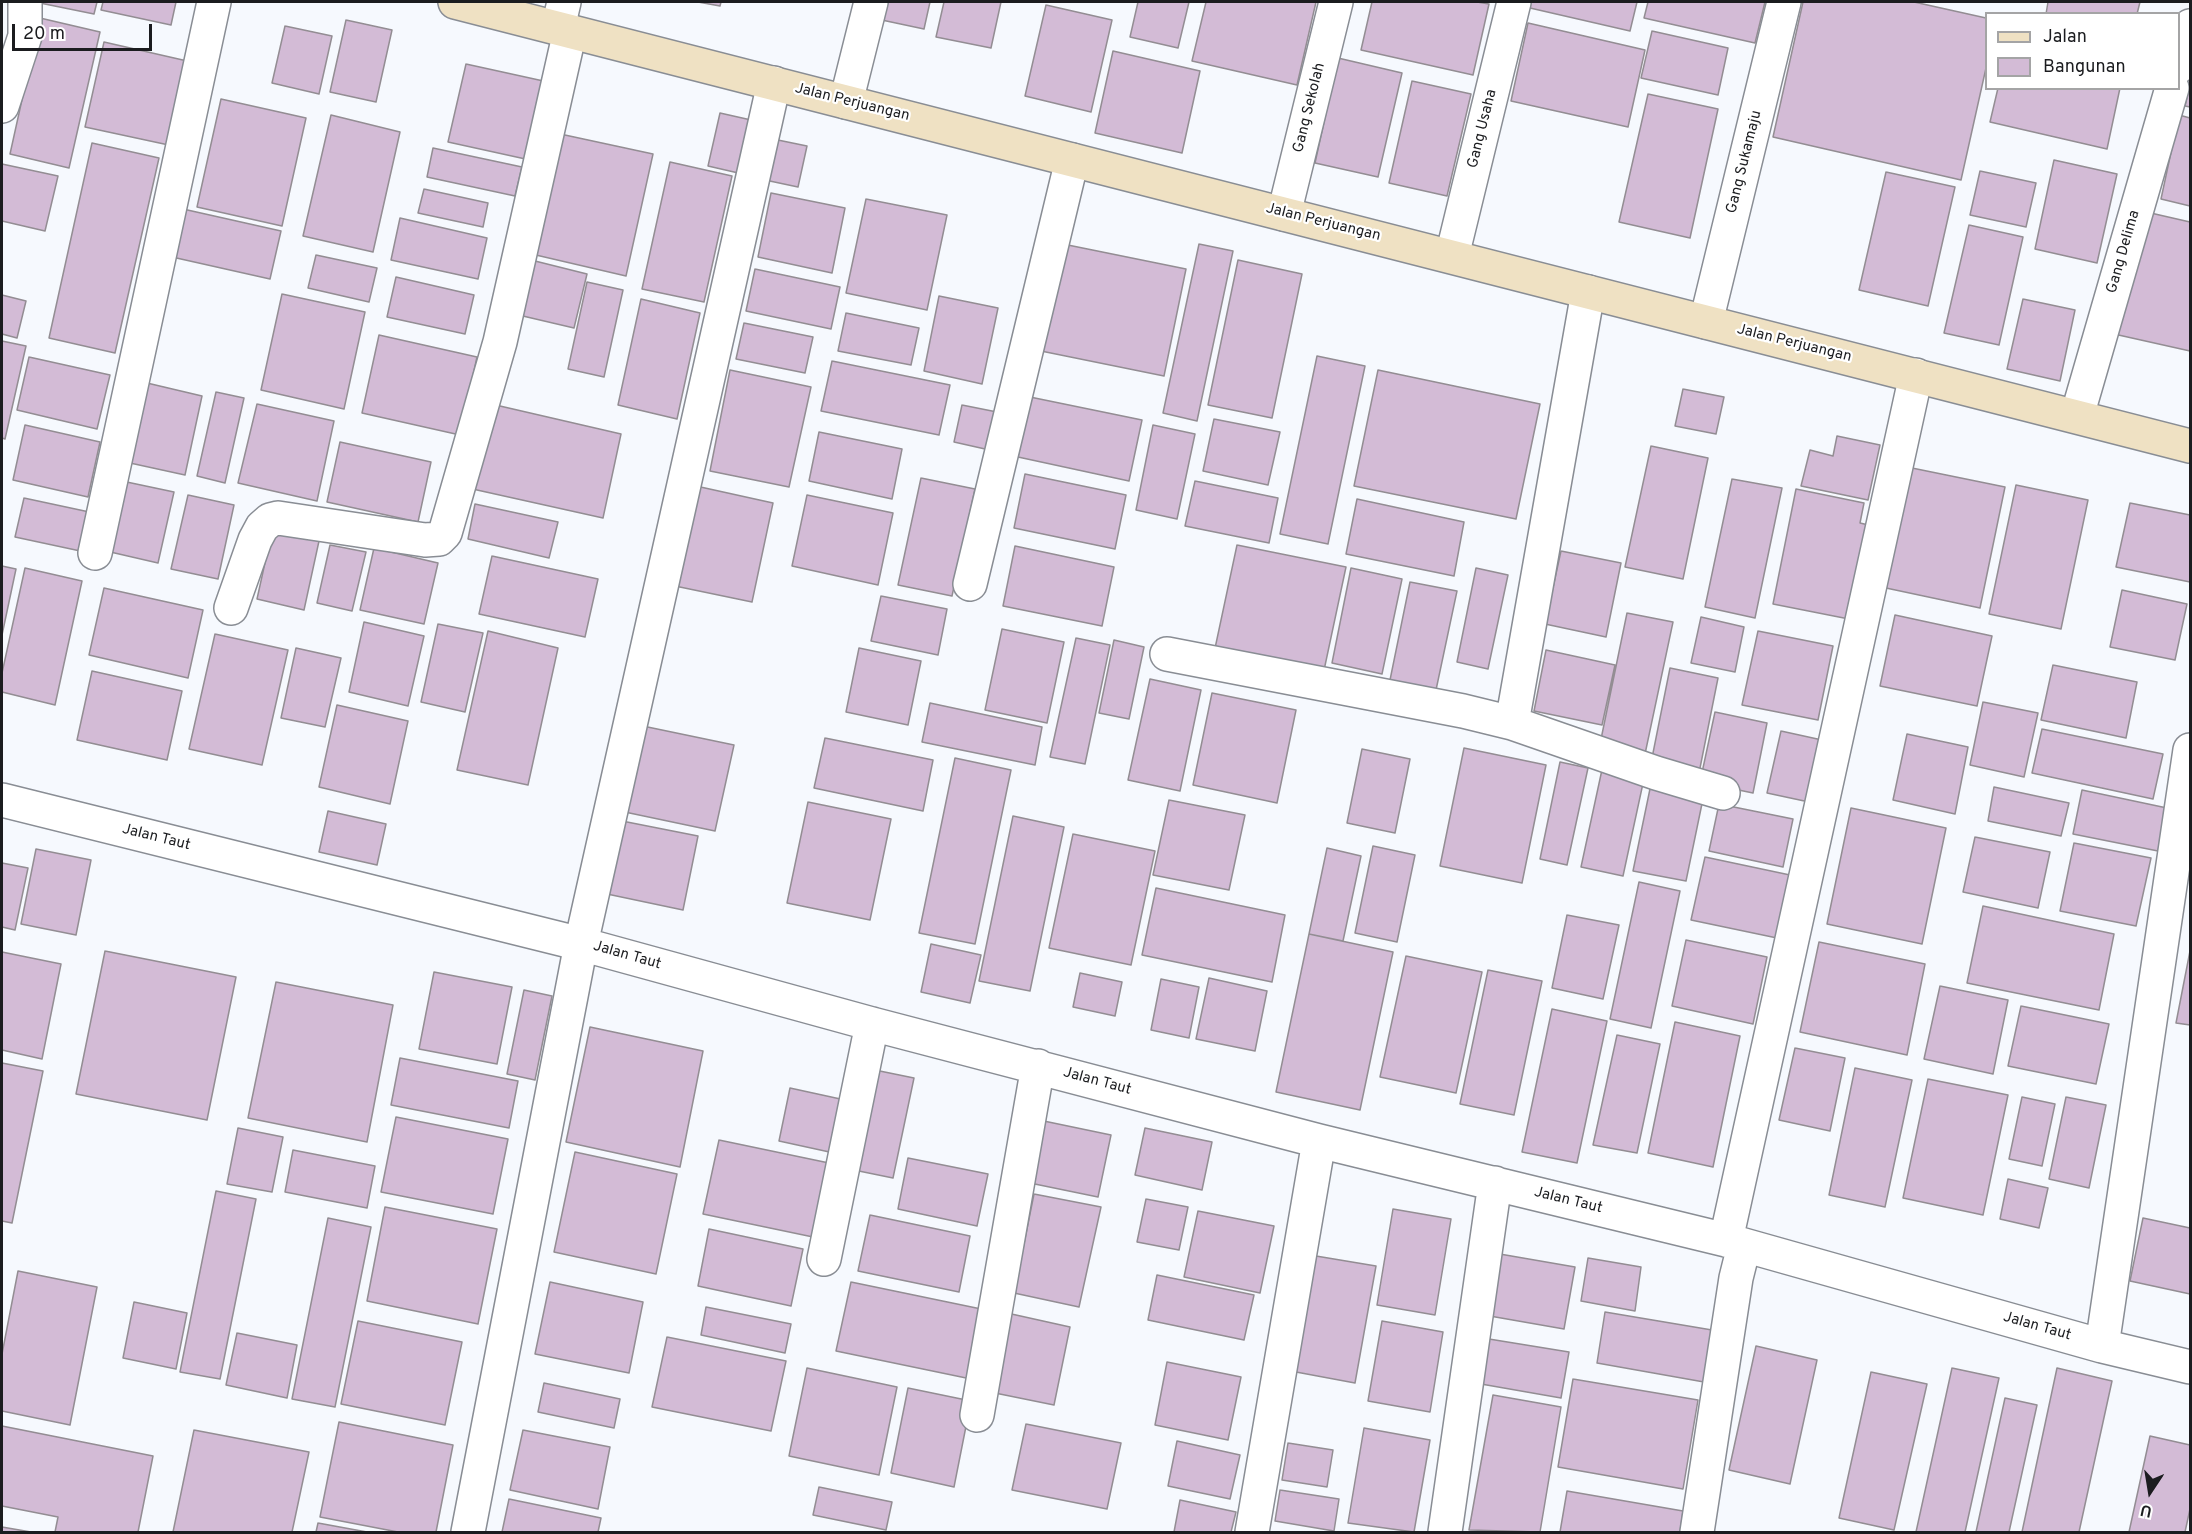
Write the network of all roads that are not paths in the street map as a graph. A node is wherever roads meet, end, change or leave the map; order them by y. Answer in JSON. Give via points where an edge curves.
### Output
{"nodes":[{"id":1,"x":25,"y":2,"type":"edge"},
{"id":2,"x":214,"y":2,"type":"edge"},
{"id":3,"x":455,"y":2,"type":"edge"},
{"id":4,"x":871,"y":2,"type":"edge"},
{"id":5,"x":1336,"y":2,"type":"edge"},
{"id":6,"x":1514,"y":2,"type":"edge"},
{"id":7,"x":1784,"y":2,"type":"edge"},
{"id":8,"x":564,"y":20,"type":"edge"},
{"id":9,"x":2190,"y":26,"type":"edge"},
{"id":10,"x":2180,"y":60,"type":"edge"},
{"id":11,"x":774,"y":83,"type":"junction"},
{"id":12,"x":2171,"y":90,"type":"edge"},
{"id":13,"x":846,"y":102,"type":"junction"},
{"id":14,"x":2,"y":106,"type":"edge"},
{"id":15,"x":1072,"y":160,"type":"junction"},
{"id":16,"x":1284,"y":214,"type":"junction"},
{"id":17,"x":1452,"y":256,"type":"junction"},
{"id":18,"x":1588,"y":292,"type":"junction"},
{"id":19,"x":1706,"y":322,"type":"junction"},
{"id":20,"x":1916,"y":375,"type":"junction"},
{"id":21,"x":2077,"y":416,"type":"junction"},
{"id":22,"x":2190,"y":446,"type":"edge"},
{"id":23,"x":95,"y":553,"type":"dead end"},
{"id":24,"x":970,"y":584,"type":"dead end"},
{"id":25,"x":231,"y":608,"type":"dead end"},
{"id":26,"x":1167,"y":654,"type":"dead end"},
{"id":27,"x":1512,"y":723,"type":"junction"},
{"id":28,"x":2190,"y":750,"type":"edge"},
{"id":29,"x":1723,"y":793,"type":"dead end"},
{"id":30,"x":2,"y":800,"type":"edge"},
{"id":31,"x":581,"y":944,"type":"junction"},
{"id":32,"x":872,"y":1024,"type":"junction"},
{"id":33,"x":1038,"y":1066,"type":"junction"},
{"id":34,"x":1319,"y":1141,"type":"junction"},
{"id":35,"x":1495,"y":1183,"type":"junction"},
{"id":36,"x":1735,"y":1243,"type":"junction"},
{"id":37,"x":824,"y":1259,"type":"dead end"},
{"id":38,"x":2102,"y":1346,"type":"junction"},
{"id":39,"x":2190,"y":1367,"type":"edge"},
{"id":40,"x":977,"y":1415,"type":"dead end"},
{"id":41,"x":468,"y":1533,"type":"edge"},
{"id":42,"x":1252,"y":1533,"type":"edge"},
{"id":43,"x":1445,"y":1533,"type":"edge"},
{"id":44,"x":1697,"y":1533,"type":"edge"}],
"edges":[{"from":1,"to":14,"type":"street","via":[[25,36]]},
{"from":2,"to":23,"type":"street"},
{"from":3,"to":8,"type":"street","name":"Jalan Perjuangan"},
{"from":4,"to":13,"type":"street"},
{"from":5,"to":16,"type":"street","name":"Gang Sekolah"},
{"from":6,"to":17,"type":"street","name":"Gang Usaha"},
{"from":7,"to":19,"type":"street","name":"Gang Sukamaju"},
{"from":8,"to":11,"type":"street","name":"Jalan Perjuangan"},
{"from":8,"to":25,"type":"street","via":[[500,342],[445,533],[439,539],[425,540],[278,518],[270,520],[255,540]]},
{"from":9,"to":10,"type":"street"},
{"from":11,"to":13,"type":"street","name":"Jalan Perjuangan"},
{"from":11,"to":31,"type":"street"},
{"from":12,"to":21,"type":"street","name":"Gang Delima"},
{"from":13,"to":15,"type":"street","name":"Jalan Perjuangan"},
{"from":15,"to":16,"type":"street","name":"Jalan Perjuangan"},
{"from":15,"to":24,"type":"street"},
{"from":16,"to":17,"type":"street","name":"Jalan Perjuangan"},
{"from":17,"to":18,"type":"street","name":"Jalan Perjuangan"},
{"from":18,"to":19,"type":"street","name":"Jalan Perjuangan"},
{"from":18,"to":27,"type":"street"},
{"from":19,"to":20,"type":"street","name":"Jalan Perjuangan"},
{"from":20,"to":21,"type":"street","name":"Jalan Perjuangan"},
{"from":20,"to":36,"type":"street"},
{"from":21,"to":22,"type":"street","name":"Jalan Perjuangan"},
{"from":26,"to":27,"type":"street"},
{"from":27,"to":29,"type":"street"},
{"from":28,"to":38,"type":"street"},
{"from":30,"to":31,"type":"street","name":"Jalan Taut"},
{"from":31,"to":32,"type":"street","name":"Jalan Taut"},
{"from":31,"to":41,"type":"street"},
{"from":32,"to":33,"type":"street","name":"Jalan Taut"},
{"from":32,"to":37,"type":"street"},
{"from":33,"to":34,"type":"street","name":"Jalan Taut"},
{"from":33,"to":40,"type":"street"},
{"from":34,"to":35,"type":"street","name":"Jalan Taut"},
{"from":34,"to":42,"type":"street"},
{"from":35,"to":36,"type":"street","name":"Jalan Taut"},
{"from":35,"to":43,"type":"street"},
{"from":36,"to":38,"type":"street","name":"Jalan Taut"},
{"from":36,"to":44,"type":"street","via":[[1736,1278]]},
{"from":38,"to":39,"type":"street","name":"Jalan Taut"}]}
